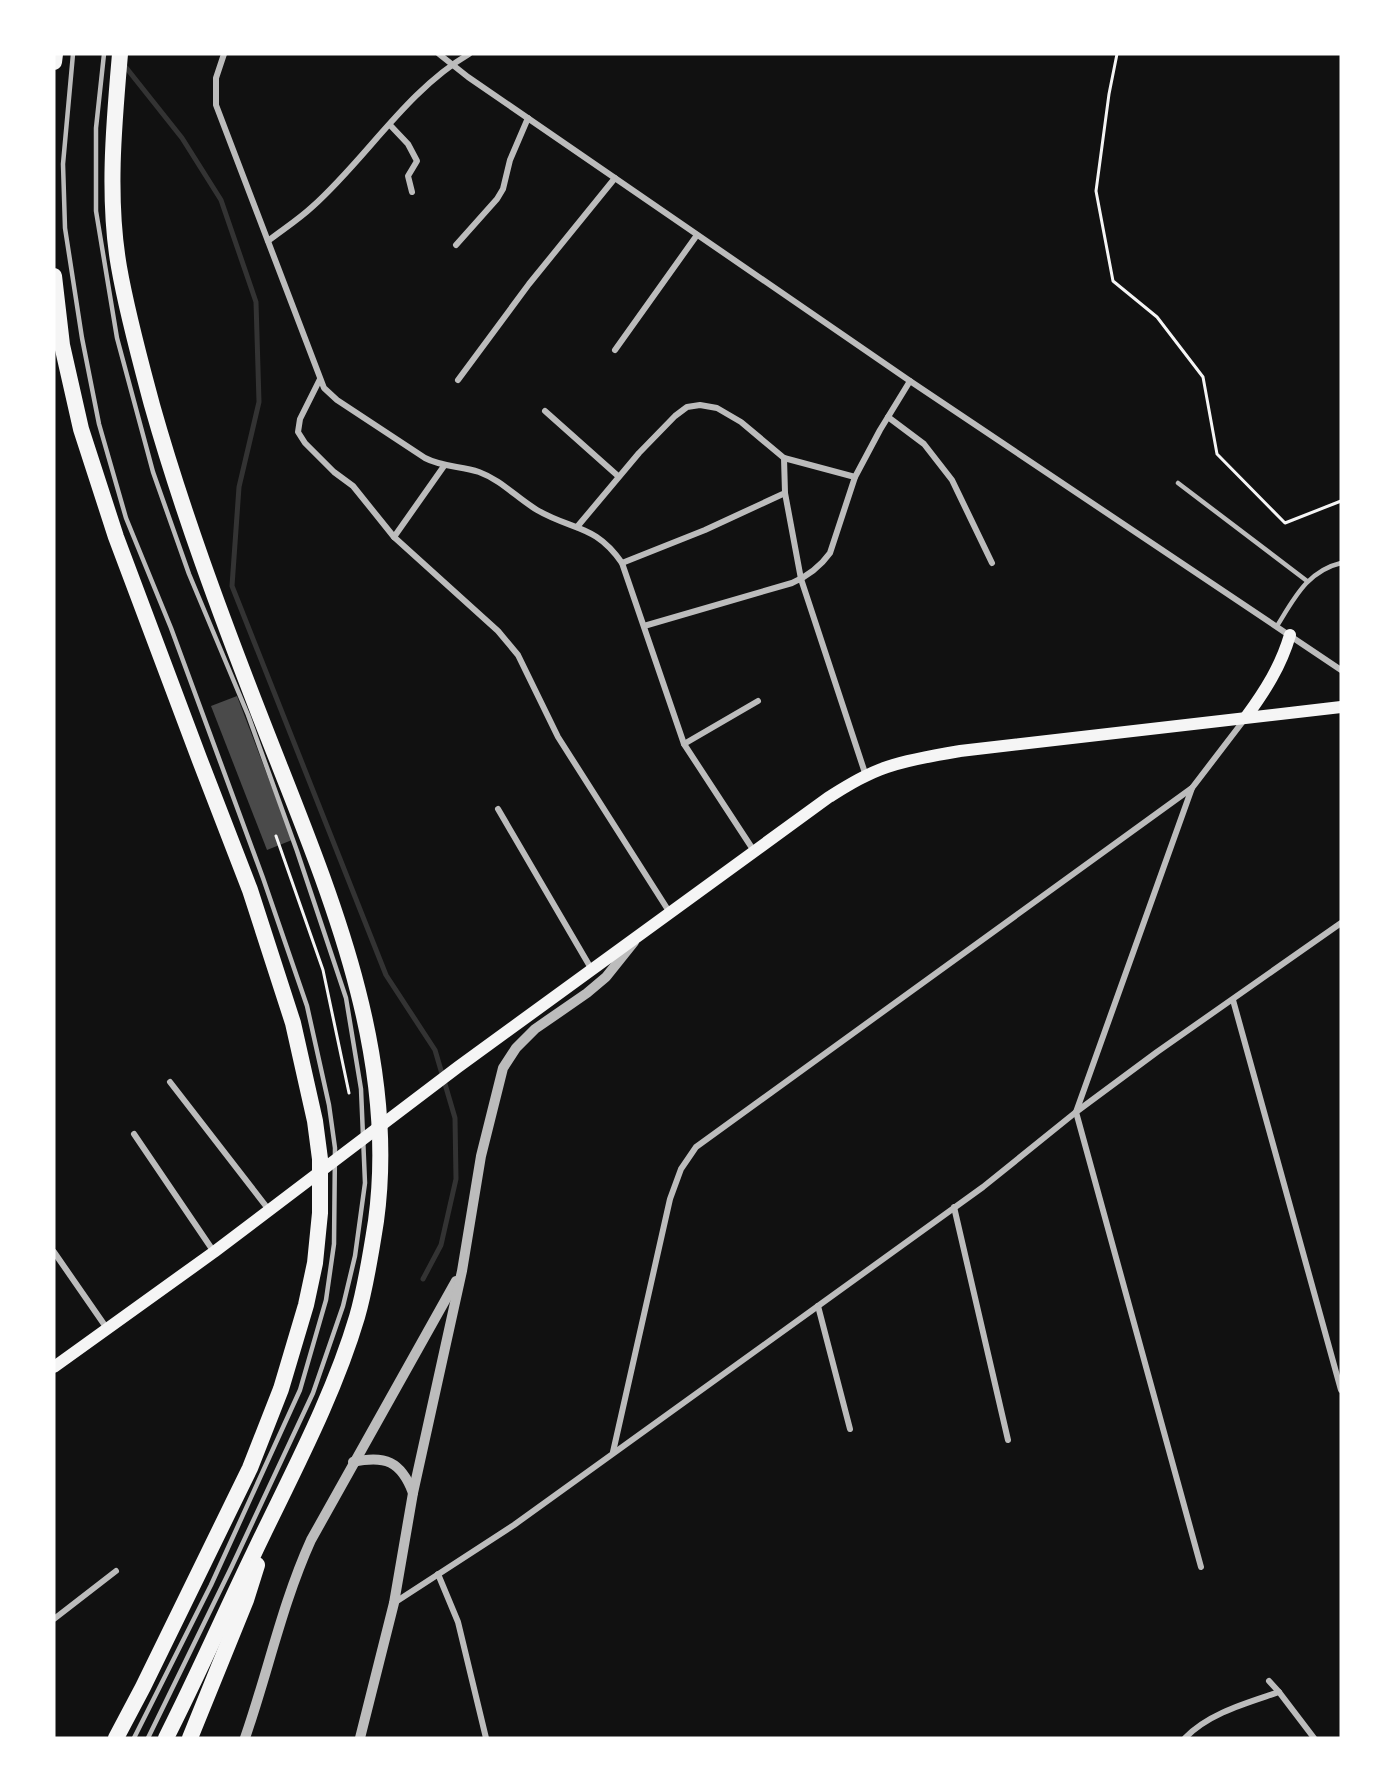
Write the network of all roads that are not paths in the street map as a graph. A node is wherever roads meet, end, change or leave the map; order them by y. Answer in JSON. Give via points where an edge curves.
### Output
{"nodes":[{"id":1,"x":55,"y":54,"type":"edge"},
{"id":2,"x":73,"y":54,"type":"edge"},
{"id":3,"x":104,"y":54,"type":"edge"},
{"id":4,"x":120,"y":54,"type":"edge"},
{"id":5,"x":224,"y":54,"type":"edge"},
{"id":6,"x":438,"y":54,"type":"edge"},
{"id":7,"x":469,"y":54,"type":"edge"},
{"id":8,"x":54,"y":62,"type":"edge"},
{"id":9,"x":451,"y":65,"type":"junction"},
{"id":10,"x":528,"y":118,"type":"junction"},
{"id":11,"x":390,"y":125,"type":"junction"},
{"id":12,"x":615,"y":178,"type":"junction"},
{"id":13,"x":412,"y":192,"type":"dead end"},
{"id":14,"x":698,"y":235,"type":"junction"},
{"id":15,"x":268,"y":241,"type":"junction"},
{"id":16,"x":456,"y":245,"type":"dead end"},
{"id":17,"x":54,"y":276,"type":"edge"},
{"id":18,"x":615,"y":350,"type":"dead end"},
{"id":19,"x":320,"y":379,"type":"junction"},
{"id":20,"x":458,"y":380,"type":"dead end"},
{"id":21,"x":910,"y":381,"type":"junction"},
{"id":22,"x":545,"y":411,"type":"dead end"},
{"id":23,"x":888,"y":417,"type":"junction"},
{"id":24,"x":784,"y":458,"type":"junction"},
{"id":25,"x":444,"y":466,"type":"junction"},
{"id":26,"x":618,"y":476,"type":"junction"},
{"id":27,"x":855,"y":477,"type":"junction"},
{"id":28,"x":1178,"y":483,"type":"dead end"},
{"id":29,"x":785,"y":493,"type":"junction"},
{"id":30,"x":577,"y":527,"type":"junction"},
{"id":31,"x":394,"y":537,"type":"junction"},
{"id":32,"x":992,"y":562,"type":"dead end"},
{"id":33,"x":622,"y":563,"type":"junction"},
{"id":34,"x":1341,"y":563,"type":"edge"},
{"id":35,"x":801,"y":579,"type":"junction"},
{"id":36,"x":1307,"y":581,"type":"junction"},
{"id":37,"x":1277,"y":626,"type":"junction"},
{"id":38,"x":644,"y":627,"type":"junction"},
{"id":39,"x":1290,"y":635,"type":"junction"},
{"id":40,"x":1341,"y":670,"type":"edge"},
{"id":41,"x":758,"y":701,"type":"dead end"},
{"id":42,"x":1341,"y":707,"type":"edge"},
{"id":43,"x":1246,"y":717,"type":"junction"},
{"id":44,"x":684,"y":744,"type":"junction"},
{"id":45,"x":866,"y":776,"type":"junction"},
{"id":46,"x":1192,"y":788,"type":"junction"},
{"id":47,"x":498,"y":809,"type":"dead end"},
{"id":48,"x":754,"y":851,"type":"junction"},
{"id":49,"x":671,"y":914,"type":"junction"},
{"id":50,"x":1341,"y":922,"type":"edge"},
{"id":51,"x":636,"y":939,"type":"junction"},
{"id":52,"x":592,"y":970,"type":"junction"},
{"id":53,"x":1233,"y":1000,"type":"junction"},
{"id":54,"x":170,"y":1082,"type":"dead end"},
{"id":55,"x":1076,"y":1112,"type":"junction"},
{"id":56,"x":134,"y":1134,"type":"dead end"},
{"id":57,"x":954,"y":1207,"type":"junction"},
{"id":58,"x":269,"y":1210,"type":"junction"},
{"id":59,"x":54,"y":1252,"type":"edge"},
{"id":60,"x":214,"y":1252,"type":"junction"},
{"id":61,"x":462,"y":1271,"type":"junction"},
{"id":62,"x":818,"y":1306,"type":"junction"},
{"id":63,"x":108,"y":1330,"type":"junction"},
{"id":64,"x":54,"y":1367,"type":"edge"},
{"id":65,"x":1341,"y":1390,"type":"edge"},
{"id":66,"x":850,"y":1429,"type":"dead end"},
{"id":67,"x":1008,"y":1440,"type":"dead end"},
{"id":68,"x":613,"y":1452,"type":"junction"},
{"id":69,"x":352,"y":1462,"type":"junction"},
{"id":70,"x":413,"y":1493,"type":"junction"},
{"id":71,"x":276,"y":1508,"type":"junction"},
{"id":72,"x":1202,"y":1567,"type":"dead end"},
{"id":73,"x":116,"y":1571,"type":"dead end"},
{"id":74,"x":438,"y":1574,"type":"junction"},
{"id":75,"x":394,"y":1603,"type":"junction"},
{"id":76,"x":54,"y":1619,"type":"edge"},
{"id":77,"x":1269,"y":1681,"type":"dead end"},
{"id":78,"x":1279,"y":1692,"type":"junction"},
{"id":79,"x":116,"y":1738,"type":"edge"},
{"id":80,"x":134,"y":1738,"type":"edge"},
{"id":81,"x":148,"y":1738,"type":"edge"},
{"id":82,"x":166,"y":1738,"type":"edge"},
{"id":83,"x":190,"y":1738,"type":"edge"},
{"id":84,"x":245,"y":1738,"type":"edge"},
{"id":85,"x":360,"y":1738,"type":"edge"},
{"id":86,"x":486,"y":1738,"type":"edge"},
{"id":87,"x":1185,"y":1738,"type":"edge"},
{"id":88,"x":1314,"y":1738,"type":"edge"}],
"edges":[{"from":1,"to":8,"type":"highway"},
{"from":2,"to":80,"type":"lane","via":[[63,164],[65,228],[99,424],[126,518],[171,628],[307,1006],[335,1148],[334,1244],[326,1300],[300,1390],[211,1585]]},
{"from":3,"to":81,"type":"lane","via":[[96,128],[96,210],[117,338],[153,472],[189,574],[248,715],[346,998],[361,1089],[365,1183],[355,1256],[343,1306],[313,1393]]},
{"from":4,"to":71,"type":"highway","via":[[112,186],[118,264],[140,362],[210,589],[340,932],[361,999],[376,1076],[380,1166],[376,1218],[357,1317],[336,1377]]},
{"from":5,"to":15,"type":"street","via":[[216,78],[216,105]]},
{"from":6,"to":9,"type":"street"},
{"from":7,"to":9,"type":"street"},
{"from":9,"to":10,"type":"street"},
{"from":9,"to":11,"type":"street"},
{"from":10,"to":12,"type":"street"},
{"from":10,"to":16,"type":"street","via":[[510,160],[503,189]]},
{"from":11,"to":13,"type":"street","via":[[417,161],[408,176]]},
{"from":11,"to":15,"type":"street","via":[[312,207]]},
{"from":12,"to":14,"type":"street"},
{"from":12,"to":20,"type":"street"},
{"from":14,"to":18,"type":"street"},
{"from":14,"to":21,"type":"street"},
{"from":15,"to":19,"type":"street"},
{"from":17,"to":79,"type":"highway","via":[[62,345],[81,429],[125,559],[250,890],[293,1023],[320,1159],[315,1263],[281,1389],[250,1468]]},
{"from":19,"to":25,"type":"street","via":[[337,400],[425,458]]},
{"from":19,"to":31,"type":"street","via":[[300,419],[298,432],[334,472],[353,486]]},
{"from":21,"to":23,"type":"street"},
{"from":21,"to":37,"type":"street"},
{"from":22,"to":26,"type":"street"},
{"from":23,"to":27,"type":"street"},
{"from":23,"to":32,"type":"street","via":[[924,444],[942,465]]},
{"from":24,"to":26,"type":"street","via":[[741,422],[717,408],[700,405],[687,407],[675,416]]},
{"from":24,"to":27,"type":"street"},
{"from":24,"to":29,"type":"street"},
{"from":25,"to":30,"type":"street","via":[[489,476],[537,510]]},
{"from":25,"to":31,"type":"street"},
{"from":26,"to":30,"type":"street"},
{"from":27,"to":35,"type":"street","via":[[830,553]]},
{"from":28,"to":36,"type":"lane"},
{"from":29,"to":33,"type":"street"},
{"from":29,"to":35,"type":"street"},
{"from":30,"to":33,"type":"street","via":[[603,540]]},
{"from":31,"to":49,"type":"street","via":[[498,631],[518,656],[558,736]]},
{"from":33,"to":38,"type":"street"},
{"from":34,"to":36,"type":"lane"},
{"from":35,"to":38,"type":"street"},
{"from":35,"to":45,"type":"street"},
{"from":36,"to":37,"type":"lane"},
{"from":37,"to":39,"type":"street"},
{"from":38,"to":44,"type":"street"},
{"from":39,"to":40,"type":"street"},
{"from":39,"to":43,"type":"main road","via":[[1272,679]]},
{"from":41,"to":44,"type":"street"},
{"from":42,"to":43,"type":"main road"},
{"from":43,"to":45,"type":"main road","via":[[960,751],[921,758]]},
{"from":43,"to":46,"type":"street"},
{"from":44,"to":48,"type":"street"},
{"from":45,"to":48,"type":"main road","via":[[829,797]]},
{"from":46,"to":55,"type":"street"},
{"from":46,"to":68,"type":"street","via":[[696,1148],[681,1169],[670,1199]]},
{"from":47,"to":52,"type":"street"},
{"from":48,"to":49,"type":"main road"},
{"from":49,"to":51,"type":"main road"},
{"from":50,"to":53,"type":"street"},
{"from":51,"to":52,"type":"main road"},
{"from":51,"to":61,"type":"street","via":[[606,977],[536,1029],[503,1068],[481,1156]]},
{"from":52,"to":58,"type":"main road"},
{"from":53,"to":55,"type":"street"},
{"from":53,"to":65,"type":"street"},
{"from":54,"to":58,"type":"street"},
{"from":55,"to":57,"type":"street"},
{"from":55,"to":72,"type":"street"},
{"from":56,"to":60,"type":"street"},
{"from":57,"to":62,"type":"street"},
{"from":57,"to":67,"type":"street"},
{"from":58,"to":60,"type":"main road"},
{"from":59,"to":63,"type":"street"},
{"from":60,"to":63,"type":"main road"},
{"from":61,"to":69,"type":"street"},
{"from":61,"to":70,"type":"street"},
{"from":62,"to":66,"type":"street"},
{"from":62,"to":68,"type":"street"},
{"from":63,"to":64,"type":"main road"},
{"from":68,"to":74,"type":"street","via":[[514,1525]]},
{"from":69,"to":70,"type":"street","via":[[382,1459],[398,1466]]},
{"from":69,"to":84,"type":"street","via":[[294,1576]]},
{"from":70,"to":75,"type":"street"},
{"from":71,"to":82,"type":"highway"},
{"from":71,"to":83,"type":"highway","via":[[246,1600]]},
{"from":73,"to":76,"type":"street"},
{"from":74,"to":75,"type":"street"},
{"from":74,"to":86,"type":"street","via":[[458,1622]]},
{"from":75,"to":85,"type":"street"},
{"from":77,"to":78,"type":"street"},
{"from":78,"to":87,"type":"street","via":[[1208,1720]]},
{"from":78,"to":88,"type":"street"}]}
